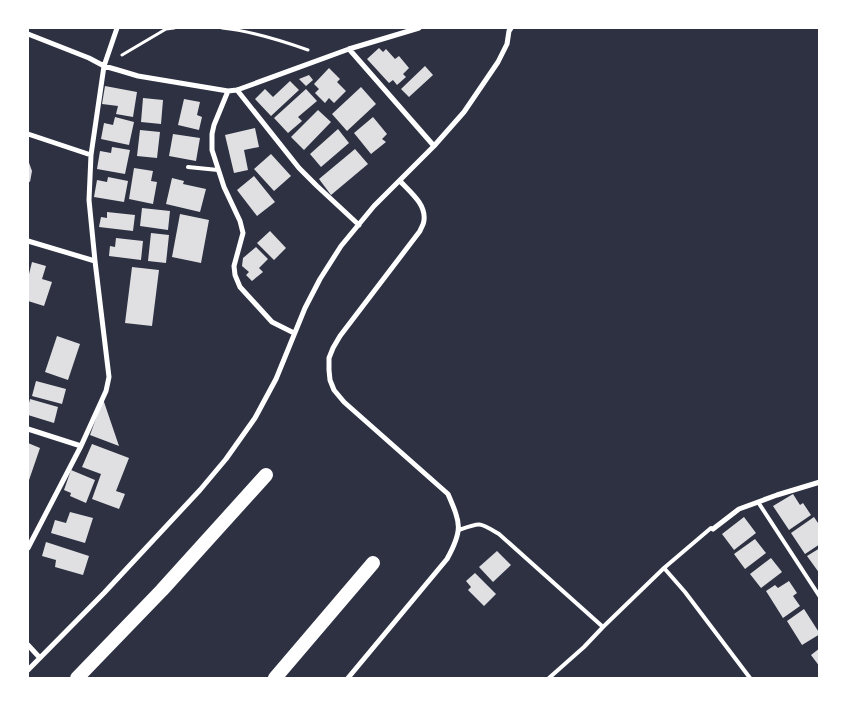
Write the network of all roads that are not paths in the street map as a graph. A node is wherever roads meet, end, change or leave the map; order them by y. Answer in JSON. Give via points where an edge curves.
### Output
{"nodes":[{"id":1,"x":117,"y":28,"type":"edge"},
{"id":2,"x":419,"y":28,"type":"edge"},
{"id":3,"x":508,"y":29,"type":"edge"},
{"id":4,"x":28,"y":34,"type":"edge"},
{"id":5,"x":349,"y":49,"type":"junction"},
{"id":6,"x":104,"y":66,"type":"junction"},
{"id":7,"x":238,"y":90,"type":"junction"},
{"id":8,"x":228,"y":91,"type":"junction"},
{"id":9,"x":28,"y":134,"type":"edge"},
{"id":10,"x":434,"y":146,"type":"junction"},
{"id":11,"x":91,"y":155,"type":"junction"},
{"id":12,"x":188,"y":167,"type":"dead end"},
{"id":13,"x":218,"y":170,"type":"junction"},
{"id":14,"x":400,"y":181,"type":"junction"},
{"id":15,"x":359,"y":225,"type":"junction"},
{"id":16,"x":28,"y":241,"type":"edge"},
{"id":17,"x":95,"y":261,"type":"junction"},
{"id":18,"x":294,"y":333,"type":"junction"},
{"id":19,"x":28,"y":429,"type":"edge"},
{"id":20,"x":81,"y":446,"type":"junction"},
{"id":21,"x":266,"y":475,"type":"dead end"},
{"id":22,"x":820,"y":482,"type":"edge"},
{"id":23,"x":758,"y":502,"type":"junction"},
{"id":24,"x":713,"y":529,"type":"joint"},
{"id":25,"x":459,"y":530,"type":"junction"},
{"id":26,"x":28,"y":547,"type":"edge"},
{"id":27,"x":373,"y":562,"type":"dead end"},
{"id":28,"x":664,"y":568,"type":"junction"},
{"id":29,"x":820,"y":597,"type":"edge"},
{"id":30,"x":603,"y":627,"type":"junction"},
{"id":31,"x":28,"y":646,"type":"edge"},
{"id":32,"x":40,"y":658,"type":"junction"},
{"id":33,"x":28,"y":670,"type":"edge"},
{"id":34,"x":77,"y":678,"type":"edge"},
{"id":35,"x":275,"y":678,"type":"edge"},
{"id":36,"x":348,"y":678,"type":"edge"},
{"id":37,"x":549,"y":678,"type":"edge"},
{"id":38,"x":750,"y":678,"type":"edge"}],
"edges":[{"from":1,"to":6,"type":"street"},
{"from":2,"to":5,"type":"street"},
{"from":3,"to":10,"type":"street","via":[[508,44],[498,62],[464,112]]},
{"from":4,"to":6,"type":"street"},
{"from":5,"to":7,"type":"street"},
{"from":5,"to":10,"type":"street"},
{"from":6,"to":8,"type":"street","via":[[138,76]]},
{"from":6,"to":11,"type":"street"},
{"from":7,"to":8,"type":"street"},
{"from":7,"to":15,"type":"street","via":[[299,168]]},
{"from":8,"to":13,"type":"street","via":[[212,134],[212,150]]},
{"from":9,"to":11,"type":"street"},
{"from":10,"to":14,"type":"street"},
{"from":11,"to":17,"type":"street","via":[[89,200]]},
{"from":12,"to":13,"type":"lane"},
{"from":13,"to":18,"type":"street","via":[[243,233],[234,266],[240,287],[272,322]]},
{"from":14,"to":15,"type":"street"},
{"from":14,"to":25,"type":"street","via":[[417,198],[423,209],[424,222],[420,232],[337,342],[329,358],[330,380],[344,402],[448,494],[457,514]]},
{"from":15,"to":18,"type":"street","via":[[320,279]]},
{"from":16,"to":17,"type":"street"},
{"from":17,"to":20,"type":"street","via":[[108,377],[106,391]]},
{"from":18,"to":32,"type":"street","via":[[276,380],[255,418],[226,459],[124,572]]},
{"from":19,"to":20,"type":"street"},
{"from":20,"to":26,"type":"street"},
{"from":21,"to":34,"type":"highway"},
{"from":22,"to":23,"type":"street"},
{"from":23,"to":24,"type":"street","via":[[739,509]]},
{"from":23,"to":29,"type":"lane"},
{"from":24,"to":28,"type":"lane"},
{"from":25,"to":30,"type":"lane","via":[[477,523],[499,534]]},
{"from":25,"to":36,"type":"street","via":[[456,544],[447,559]]},
{"from":27,"to":35,"type":"highway"},
{"from":28,"to":30,"type":"lane"},
{"from":28,"to":38,"type":"lane"},
{"from":30,"to":37,"type":"lane"},
{"from":31,"to":32,"type":"street"},
{"from":32,"to":33,"type":"street"}]}
